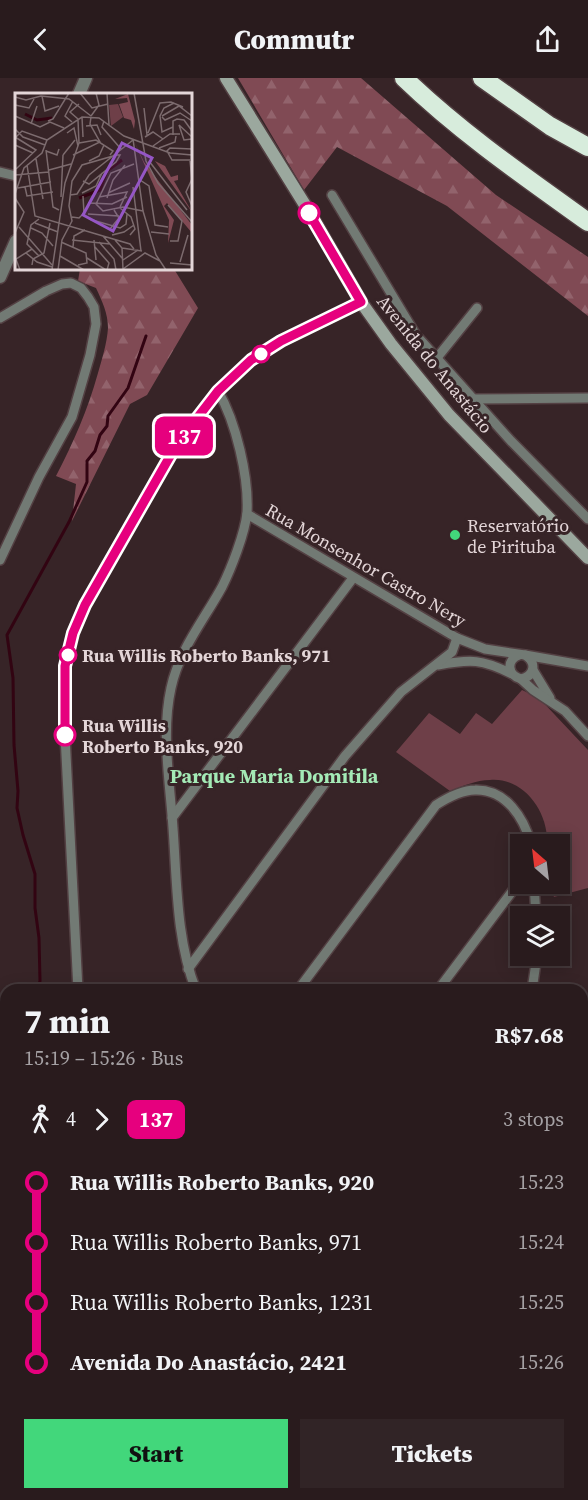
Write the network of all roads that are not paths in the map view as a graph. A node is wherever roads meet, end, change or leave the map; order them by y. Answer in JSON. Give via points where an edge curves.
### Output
{"nodes":[{"id":1,"x":86,"y":78,"type":"edge"},
{"id":2,"x":226,"y":78,"type":"edge"},
{"id":3,"x":404,"y":78,"type":"edge"},
{"id":4,"x":482,"y":78,"type":"edge"},
{"id":5,"x":79,"y":93,"type":"edge"},
{"id":6,"x":588,"y":147,"type":"edge"},
{"id":7,"x":0,"y":171,"type":"edge"},
{"id":8,"x":15,"y":176,"type":"edge"},
{"id":9,"x":332,"y":195,"type":"dead end"},
{"id":10,"x":588,"y":222,"type":"edge"},
{"id":11,"x":15,"y":243,"type":"edge"},
{"id":12,"x":0,"y":277,"type":"edge"},
{"id":13,"x":361,"y":302,"type":"junction"},
{"id":14,"x":477,"y":308,"type":"dead end"},
{"id":15,"x":0,"y":318,"type":"edge"},
{"id":16,"x":436,"y":359,"type":"junction"},
{"id":17,"x":218,"y":391,"type":"junction"},
{"id":18,"x":588,"y":398,"type":"edge"},
{"id":19,"x":472,"y":399,"type":"junction"},
{"id":20,"x":584,"y":511,"type":"edge"},
{"id":21,"x":247,"y":514,"type":"junction"},
{"id":22,"x":588,"y":519,"type":"edge"},
{"id":23,"x":588,"y":558,"type":"edge"},
{"id":24,"x":0,"y":560,"type":"edge"},
{"id":25,"x":353,"y":578,"type":"junction"},
{"id":26,"x":457,"y":638,"type":"junction"},
{"id":27,"x":469,"y":645,"type":"junction"},
{"id":28,"x":522,"y":655,"type":"junction"},
{"id":29,"x":480,"y":661,"type":"junction"},
{"id":30,"x":560,"y":661,"type":"junction"},
{"id":31,"x":438,"y":665,"type":"junction"},
{"id":32,"x":588,"y":666,"type":"edge"},
{"id":33,"x":533,"y":669,"type":"junction"},
{"id":34,"x":517,"y":676,"type":"junction"},
{"id":35,"x":553,"y":702,"type":"junction"},
{"id":36,"x":588,"y":736,"type":"edge"},
{"id":37,"x":172,"y":818,"type":"junction"},
{"id":38,"x":527,"y":834,"type":"edge"},
{"id":39,"x":510,"y":894,"type":"edge"},
{"id":40,"x":536,"y":966,"type":"edge"},
{"id":41,"x":188,"y":969,"type":"junction"},
{"id":42,"x":78,"y":984,"type":"edge"},
{"id":43,"x":194,"y":984,"type":"edge"},
{"id":44,"x":302,"y":984,"type":"edge"},
{"id":45,"x":443,"y":984,"type":"edge"},
{"id":46,"x":533,"y":984,"type":"edge"},
{"id":47,"x":0,"y":1446,"type":"edge"},
{"id":48,"x":0,"y":1468,"type":"edge"}],
"edges":[{"from":1,"to":5,"type":"street"},
{"from":2,"to":13,"type":"main road","name":"Avenida do Anastácio"},
{"from":3,"to":10,"type":"highway","via":[[514,169]]},
{"from":4,"to":6,"type":"highway","via":[[550,126]]},
{"from":7,"to":8,"type":"street"},
{"from":9,"to":16,"type":"street","name":"Avenida do Anastácio","via":[[416,335]]},
{"from":11,"to":12,"type":"street"},
{"from":13,"to":17,"type":"street","via":[[281,341],[251,360]]},
{"from":13,"to":23,"type":"main road","name":"Avenida do Anastácio","via":[[449,415]]},
{"from":14,"to":16,"type":"street"},
{"from":15,"to":24,"type":"street","via":[[46,291],[71,283],[88,297],[96,324],[72,417]]},
{"from":16,"to":19,"type":"street","name":"Avenida do Anastácio"},
{"from":17,"to":21,"type":"street","via":[[235,431]]},
{"from":17,"to":42,"type":"street","via":[[177,444],[85,605],[65,666]]},
{"from":18,"to":19,"type":"street"},
{"from":19,"to":20,"type":"street","name":"Avenida do Anastácio"},
{"from":20,"to":22,"type":"street","name":"Avenida do Anastácio"},
{"from":21,"to":25,"type":"street","name":"Rua Monsenhor Castro Nery"},
{"from":21,"to":37,"type":"street","via":[[223,585],[178,662],[171,688],[166,722]]},
{"from":25,"to":26,"type":"street","name":"Rua Monsenhor Castro Nery"},
{"from":25,"to":37,"type":"street"},
{"from":26,"to":27,"type":"street","name":"Rua Monsenhor Castro Nery"},
{"from":26,"to":31,"type":"street","via":[[452,652]]},
{"from":27,"to":28,"type":"street","name":"Rua Monsenhor Castro Nery"},
{"from":27,"to":29,"type":"street","name":"Rua Monsenhor Castro Nery"},
{"from":28,"to":30,"type":"street","name":"Rua Monsenhor Castro Nery"},
{"from":28,"to":33,"type":"street","via":[[530,658]]},
{"from":28,"to":34,"type":"street","via":[[513,657],[510,663],[509,669]]},
{"from":29,"to":31,"type":"street"},
{"from":29,"to":34,"type":"street"},
{"from":30,"to":32,"type":"street","name":"Rua Monsenhor Castro Nery"},
{"from":30,"to":33,"type":"street"},
{"from":31,"to":41,"type":"street","via":[[401,692],[345,756]]},
{"from":33,"to":34,"type":"street","via":[[530,675]]},
{"from":33,"to":35,"type":"street"},
{"from":34,"to":35,"type":"street"},
{"from":35,"to":36,"type":"street"},
{"from":37,"to":41,"type":"street"},
{"from":38,"to":44,"type":"street","via":[[514,808],[498,794],[474,789],[452,795],[436,805]]},
{"from":39,"to":45,"type":"street"},
{"from":40,"to":46,"type":"street"},
{"from":41,"to":43,"type":"street"},
{"from":47,"to":48,"type":"street"}]}
